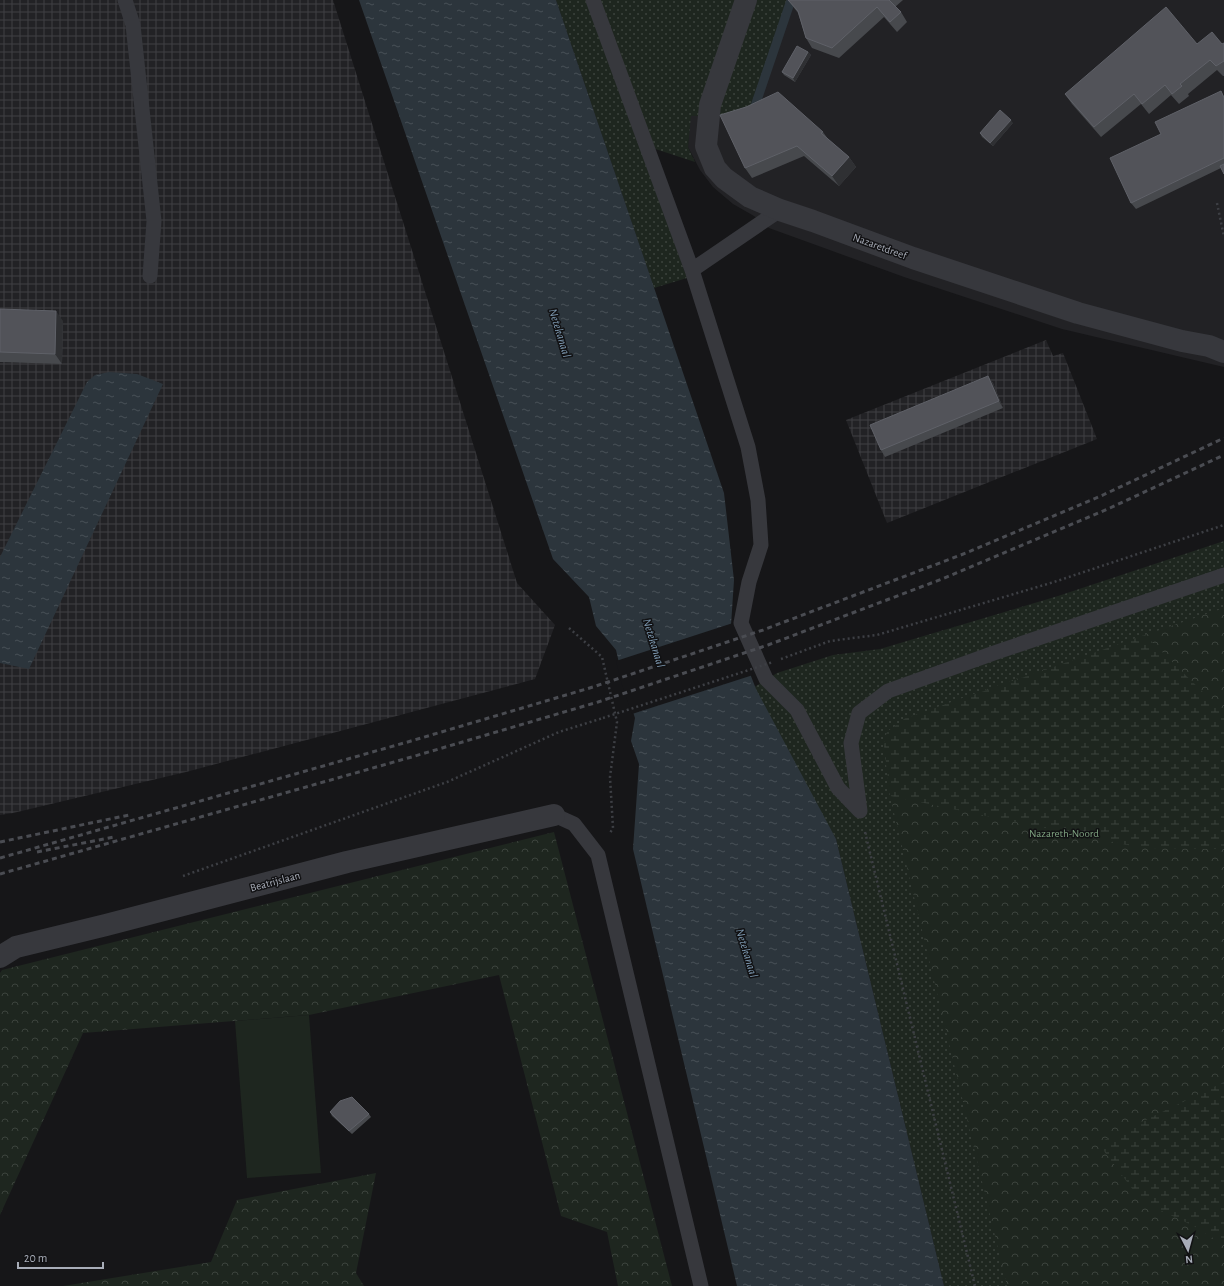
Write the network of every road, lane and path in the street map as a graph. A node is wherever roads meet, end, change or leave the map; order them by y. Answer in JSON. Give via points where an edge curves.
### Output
{"nodes":[{"id":1,"x":125,"y":0,"type":"edge"},
{"id":2,"x":593,"y":0,"type":"edge"},
{"id":3,"x":746,"y":0,"type":"edge"},
{"id":4,"x":1217,"y":203,"type":"dead end"},
{"id":5,"x":780,"y":210,"type":"junction"},
{"id":6,"x":1224,"y":237,"type":"edge"},
{"id":7,"x":692,"y":270,"type":"junction"},
{"id":8,"x":150,"y":276,"type":"dead end"},
{"id":9,"x":1224,"y":352,"type":"edge"},
{"id":10,"x":1224,"y":525,"type":"edge"},
{"id":11,"x":1224,"y":575,"type":"edge"},
{"id":12,"x":569,"y":628,"type":"dead end"},
{"id":13,"x":860,"y":811,"type":"junction"},
{"id":14,"x":554,"y":815,"type":"joint"},
{"id":15,"x":598,"y":855,"type":"junction"},
{"id":16,"x":176,"y":878,"type":"dead end"},
{"id":17,"x":0,"y":957,"type":"edge"},
{"id":18,"x":701,"y":1286,"type":"edge"},
{"id":19,"x":974,"y":1286,"type":"edge"}],
"edges":[{"from":1,"to":8,"type":"lane","via":[[133,25],[154,221]]},
{"from":2,"to":7,"type":"lane"},
{"from":3,"to":5,"type":"street","name":"Nazaretdreef","via":[[710,105],[706,146],[715,168],[724,178],[750,197]]},
{"from":4,"to":6,"type":"path"},
{"from":5,"to":7,"type":"lane"},
{"from":5,"to":9,"type":"street","name":"Nazaretdreef","via":[[1078,313]]},
{"from":7,"to":13,"type":"lane","via":[[748,447],[758,500],[761,545],[749,582],[741,623],[766,679],[797,710],[838,788]]},
{"from":10,"to":16,"type":"path","bridge":true,"via":[[1054,582],[876,635],[830,641],[558,732],[447,782]]},
{"from":11,"to":13,"type":"lane","via":[[888,691],[859,713],[851,743]]},
{"from":12,"to":15,"type":"path","via":[[602,657],[617,722],[610,777],[613,828]]},
{"from":13,"to":19,"type":"path"},
{"from":14,"to":15,"type":"lane","via":[[574,824]]},
{"from":14,"to":17,"type":"street","name":"Beatrijslaan","via":[[348,862],[16,947]]},
{"from":15,"to":18,"type":"lane"}]}
